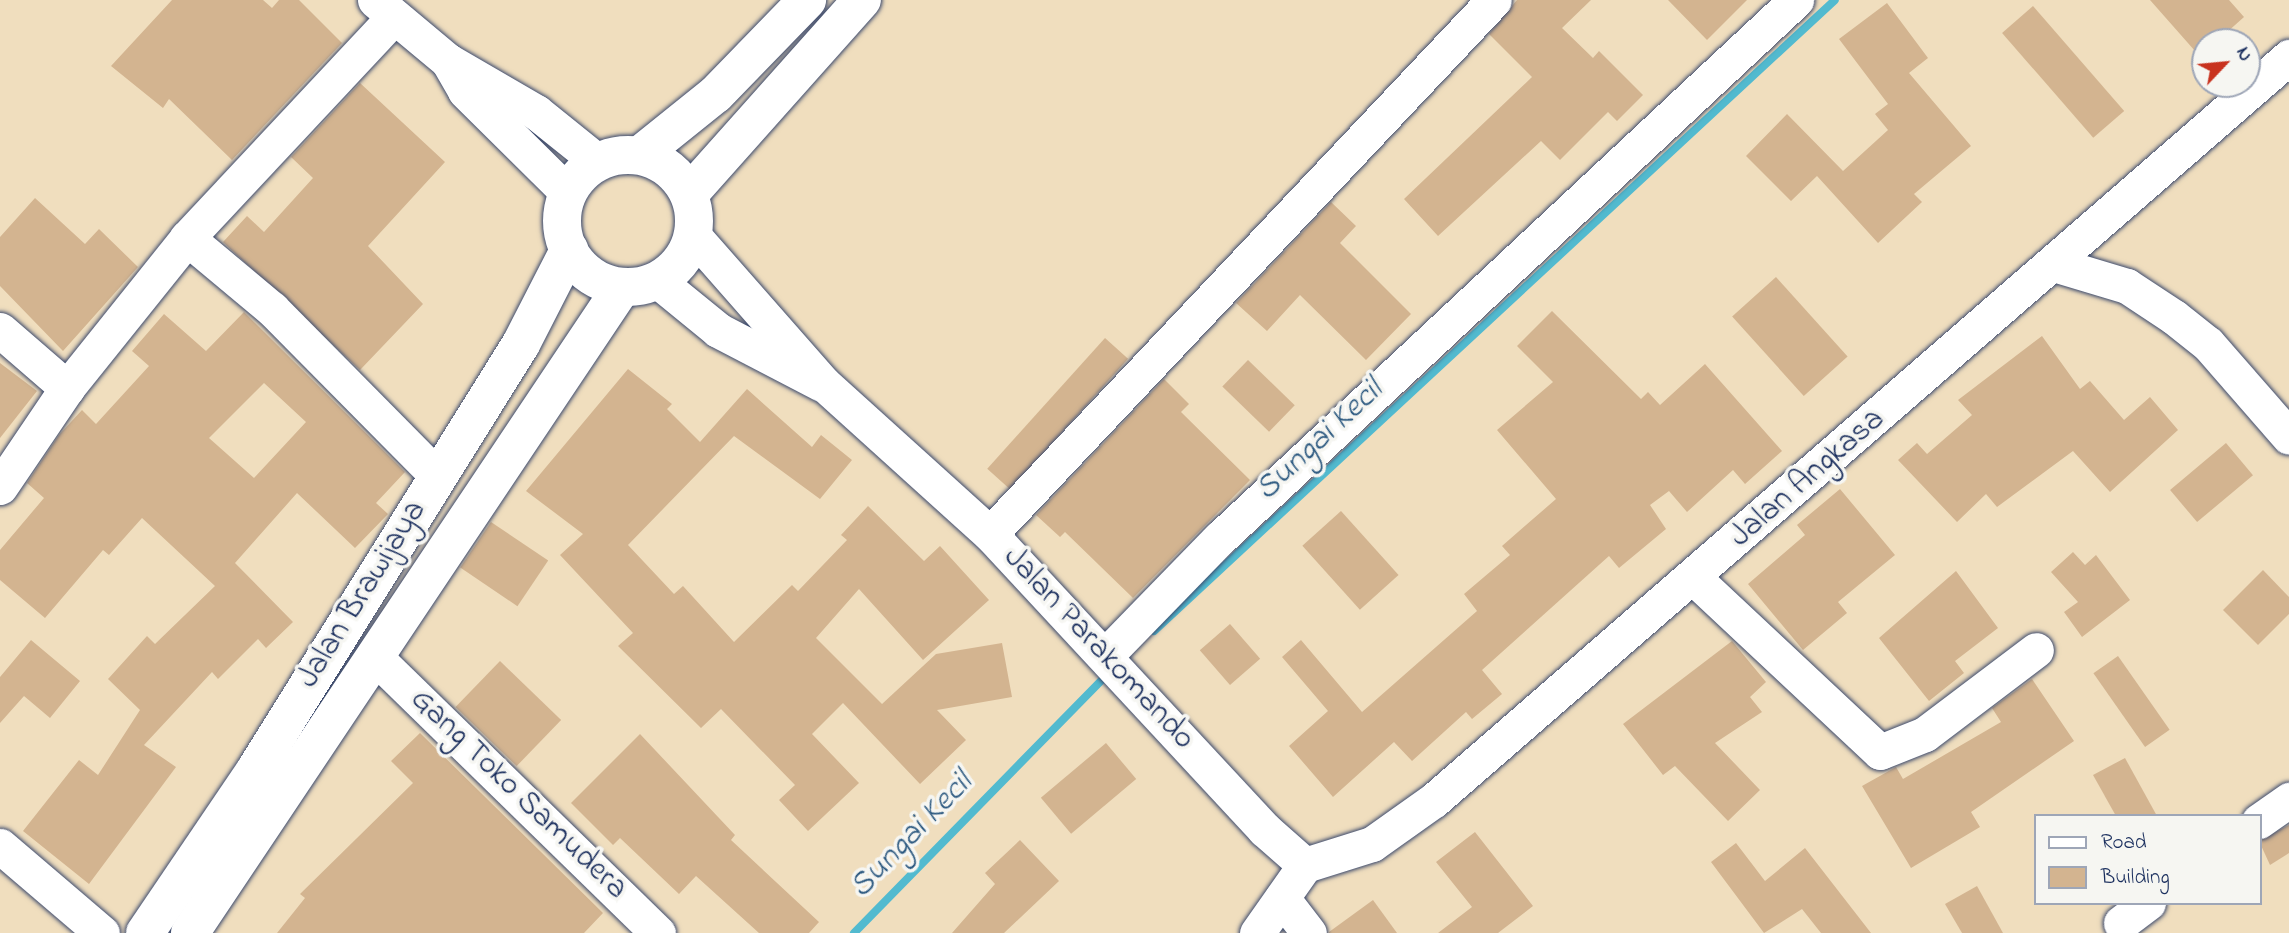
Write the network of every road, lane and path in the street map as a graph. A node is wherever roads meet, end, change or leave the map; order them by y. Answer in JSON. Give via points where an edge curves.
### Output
{"nodes":[{"id":1,"x":807,"y":0,"type":"edge"},
{"id":2,"x":862,"y":0,"type":"edge"},
{"id":3,"x":1494,"y":0,"type":"edge"},
{"id":4,"x":1796,"y":0,"type":"edge"},
{"id":5,"x":384,"y":8,"type":"edge"},
{"id":6,"x":2289,"y":58,"type":"edge"},
{"id":7,"x":448,"y":61,"type":"junction"},
{"id":8,"x":640,"y":155,"type":"junction"},
{"id":9,"x":597,"y":161,"type":"junction"},
{"id":10,"x":568,"y":193,"type":"junction"},
{"id":11,"x":689,"y":194,"type":"junction"},
{"id":12,"x":694,"y":235,"type":"junction"},
{"id":13,"x":187,"y":237,"type":"junction"},
{"id":14,"x":569,"y":250,"type":"junction"},
{"id":15,"x":2057,"y":265,"type":"junction"},
{"id":16,"x":640,"y":284,"type":"junction"},
{"id":17,"x":0,"y":330,"type":"edge"},
{"id":18,"x":824,"y":384,"type":"junction"},
{"id":19,"x":67,"y":388,"type":"junction"},
{"id":20,"x":2289,"y":437,"type":"edge"},
{"id":21,"x":437,"y":476,"type":"junction"},
{"id":22,"x":0,"y":487,"type":"edge"},
{"id":23,"x":990,"y":534,"type":"junction"},
{"id":24,"x":1693,"y":577,"type":"junction"},
{"id":25,"x":2036,"y":650,"type":"dead end"},
{"id":26,"x":376,"y":658,"type":"junction"},
{"id":27,"x":1116,"y":664,"type":"junction"},
{"id":28,"x":2289,"y":800,"type":"edge"},
{"id":29,"x":2261,"y":820,"type":"edge"},
{"id":30,"x":0,"y":846,"type":"edge"},
{"id":31,"x":1305,"y":865,"type":"junction"},
{"id":32,"x":1282,"y":898,"type":"junction"},
{"id":33,"x":102,"y":933,"type":"edge"},
{"id":34,"x":145,"y":933,"type":"edge"},
{"id":35,"x":190,"y":933,"type":"edge"},
{"id":36,"x":658,"y":933,"type":"edge"},
{"id":37,"x":1257,"y":933,"type":"edge"},
{"id":38,"x":1308,"y":933,"type":"edge"}],
"edges":[{"from":1,"to":8,"type":"highway","via":[[716,94]]},
{"from":2,"to":11,"type":"highway"},
{"from":3,"to":23,"type":"street"},
{"from":4,"to":27,"type":"street","via":[[1219,539]]},
{"from":5,"to":7,"type":"street"},
{"from":5,"to":13,"type":"street"},
{"from":6,"to":15,"type":"street","name":"Jalan Angkasa"},
{"from":7,"to":9,"type":"street","via":[[536,112]]},
{"from":7,"to":10,"type":"street","via":[[465,91]]},
{"from":8,"to":9,"type":"highway"},
{"from":8,"to":11,"type":"highway","via":[[677,175]]},
{"from":9,"to":10,"type":"highway"},
{"from":10,"to":14,"type":"highway","via":[[562,231]]},
{"from":11,"to":12,"type":"highway"},
{"from":12,"to":16,"type":"highway","via":[[681,261]]},
{"from":12,"to":18,"type":"street","name":"Jalan Parakomando"},
{"from":13,"to":19,"type":"street"},
{"from":13,"to":21,"type":"street","via":[[272,309]]},
{"from":14,"to":16,"type":"highway","via":[[600,281]]},
{"from":14,"to":21,"type":"highway","name":"Jalan Brawijaya","via":[[535,321]]},
{"from":15,"to":20,"type":"street","via":[[2127,286],[2174,317],[2208,344]]},
{"from":15,"to":24,"type":"street","name":"Jalan Angkasa"},
{"from":16,"to":18,"type":"street","name":"Jalan Parakomando"},
{"from":16,"to":26,"type":"highway","name":"Jalan Brawijaya"},
{"from":17,"to":19,"type":"street"},
{"from":18,"to":23,"type":"street","name":"Jalan Parakomando"},
{"from":19,"to":22,"type":"street"},
{"from":21,"to":34,"type":"highway","name":"Jalan Brawijaya"},
{"from":23,"to":27,"type":"street","name":"Jalan Parakomando"},
{"from":24,"to":25,"type":"street","via":[[1880,752],[1925,734]]},
{"from":24,"to":31,"type":"street","name":"Jalan Angkasa","via":[[1402,824],[1361,849]]},
{"from":26,"to":35,"type":"highway","name":"Jalan Brawijaya"},
{"from":26,"to":36,"type":"street","name":"Gang Toko Samudera"},
{"from":27,"to":31,"type":"street","name":"Jalan Parakomando","via":[[1264,829]]},
{"from":28,"to":29,"type":"street"},
{"from":30,"to":33,"type":"street"},
{"from":31,"to":32,"type":"street"},
{"from":32,"to":37,"type":"street"},
{"from":32,"to":38,"type":"street"}]}
